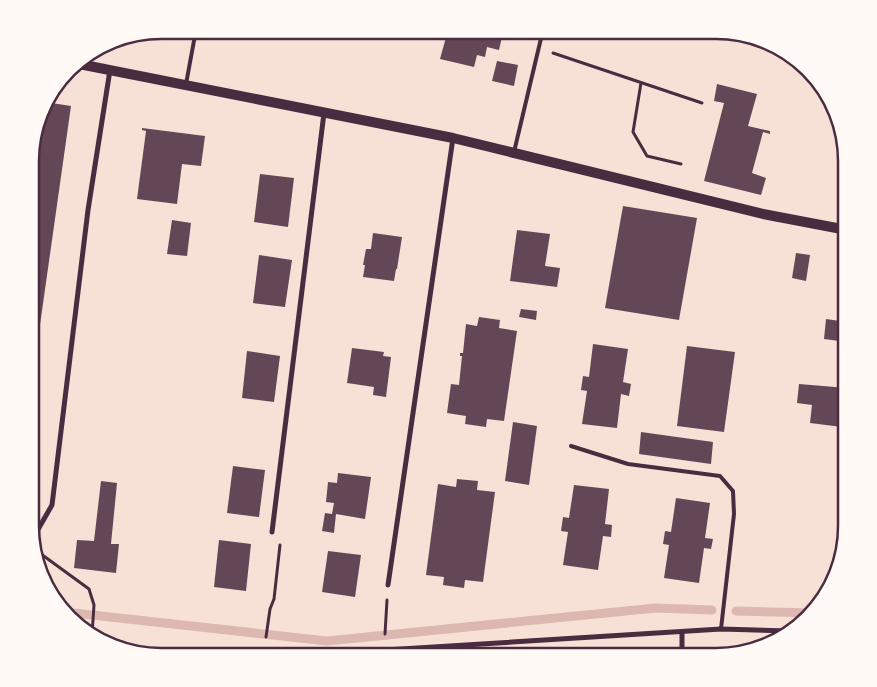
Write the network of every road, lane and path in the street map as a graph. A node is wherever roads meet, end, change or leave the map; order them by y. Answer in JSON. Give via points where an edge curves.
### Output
{"nodes":[{"id":1,"x":194,"y":39,"type":"edge"},
{"id":2,"x":541,"y":39,"type":"edge"},
{"id":3,"x":539,"y":48,"type":"junction"},
{"id":4,"x":85,"y":65,"type":"edge"},
{"id":5,"x":110,"y":70,"type":"junction"},
{"id":6,"x":641,"y":83,"type":"junction"},
{"id":7,"x":186,"y":85,"type":"junction"},
{"id":8,"x":702,"y":103,"type":"dead end"},
{"id":9,"x":324,"y":113,"type":"junction"},
{"id":10,"x":454,"y":138,"type":"junction"},
{"id":11,"x":514,"y":153,"type":"junction"},
{"id":12,"x":681,"y":164,"type":"dead end"},
{"id":13,"x":838,"y":228,"type":"edge"},
{"id":14,"x":571,"y":446,"type":"dead end"},
{"id":15,"x":39,"y":528,"type":"edge"},
{"id":16,"x":272,"y":532,"type":"joint"},
{"id":17,"x":43,"y":556,"type":"edge"},
{"id":18,"x":388,"y":585,"type":"dead end"},
{"id":19,"x":92,"y":627,"type":"edge"},
{"id":20,"x":721,"y":629,"type":"junction"},
{"id":21,"x":779,"y":631,"type":"edge"},
{"id":22,"x":682,"y":632,"type":"junction"},
{"id":23,"x":266,"y":638,"type":"dead end"},
{"id":24,"x":411,"y":648,"type":"edge"},
{"id":25,"x":682,"y":648,"type":"edge"}],
"edges":[{"from":1,"to":7,"type":"lane"},
{"from":2,"to":3,"type":"lane"},
{"from":3,"to":6,"type":"path"},
{"from":3,"to":11,"type":"lane"},
{"from":4,"to":5,"type":"main road"},
{"from":5,"to":7,"type":"main road"},
{"from":5,"to":15,"type":"street","via":[[88,210],[52,505]]},
{"from":6,"to":8,"type":"path"},
{"from":6,"to":12,"type":"path","via":[[633,132],[647,156]]},
{"from":7,"to":9,"type":"main road"},
{"from":9,"to":10,"type":"main road"},
{"from":9,"to":16,"type":"street"},
{"from":10,"to":11,"type":"main road"},
{"from":10,"to":18,"type":"street"},
{"from":11,"to":13,"type":"main road","via":[[763,214]]},
{"from":14,"to":20,"type":"lane","via":[[628,464],[720,476],[733,491],[734,514]]},
{"from":16,"to":23,"type":"path","via":[[280,546]]},
{"from":17,"to":19,"type":"path","via":[[89,589],[94,605]]},
{"from":20,"to":21,"type":"street"},
{"from":20,"to":22,"type":"street"},
{"from":22,"to":24,"type":"street"},
{"from":22,"to":25,"type":"street"}]}
